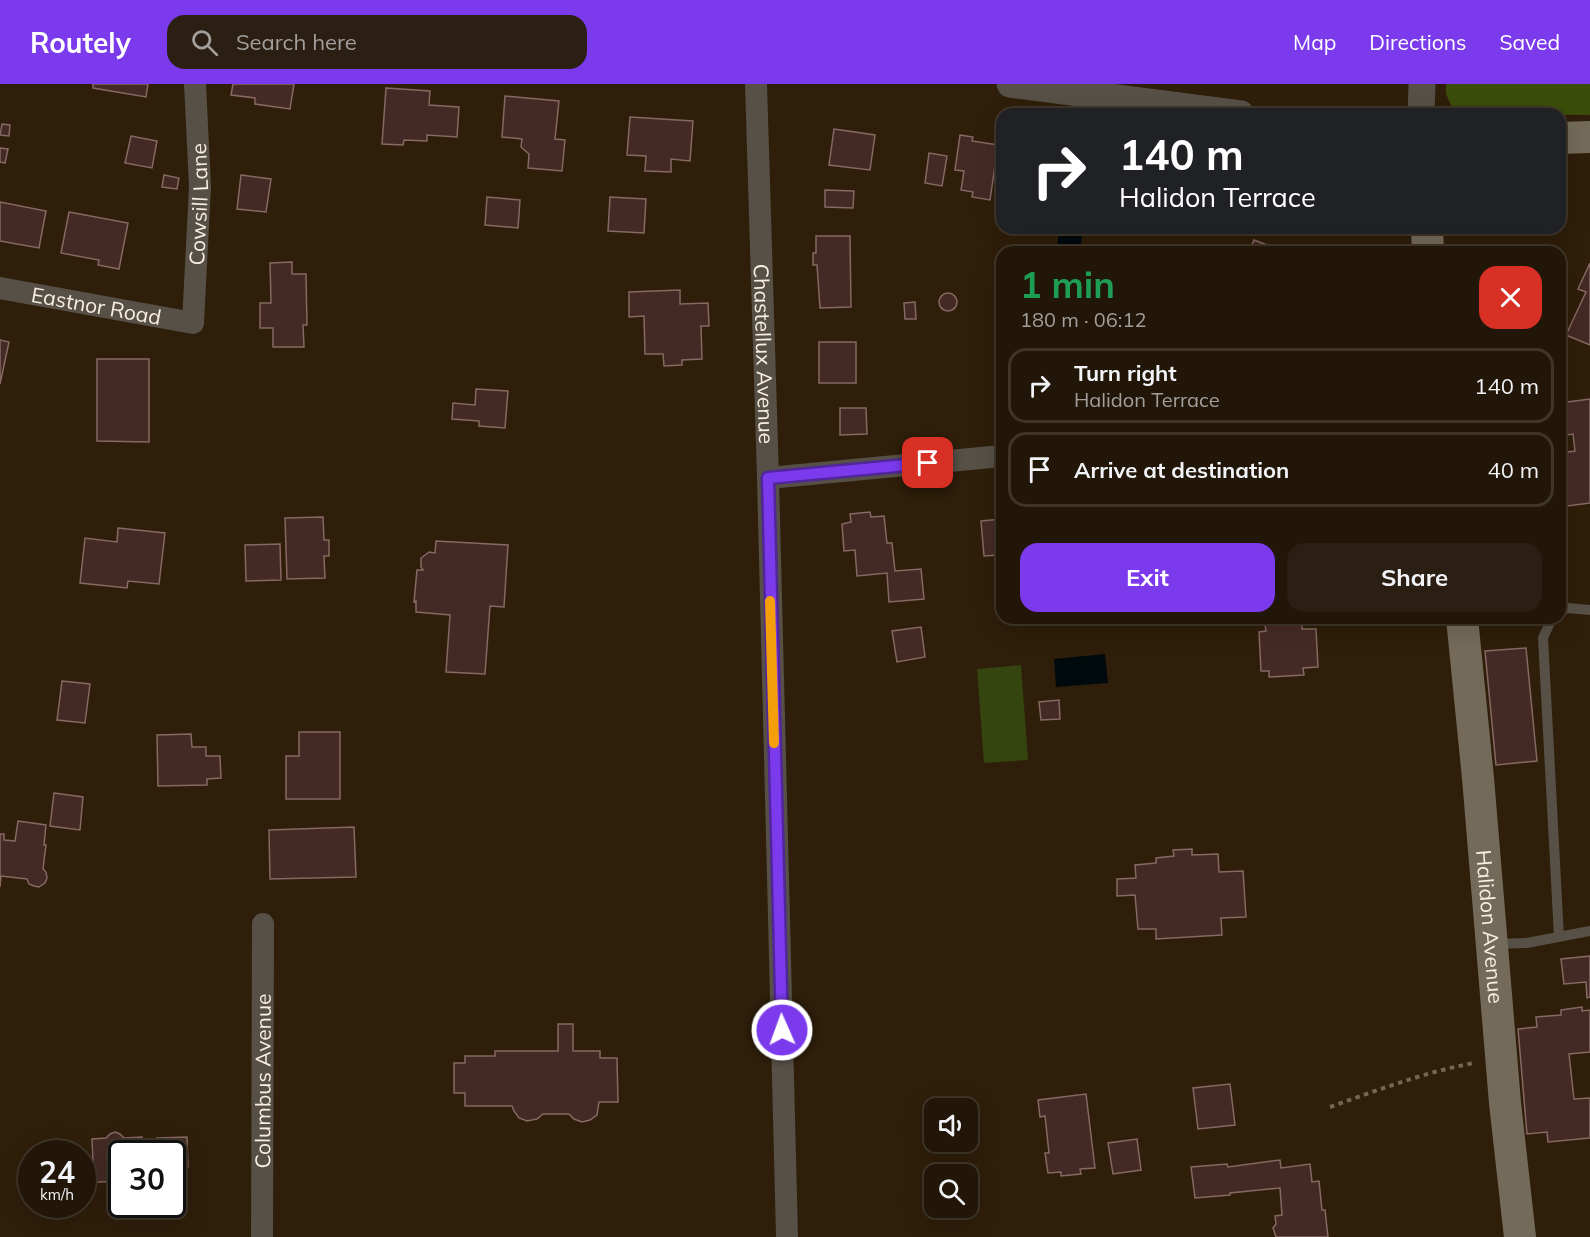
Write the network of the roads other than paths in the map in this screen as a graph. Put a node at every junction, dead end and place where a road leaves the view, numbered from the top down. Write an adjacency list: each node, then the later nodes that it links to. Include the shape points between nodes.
1 (195, 84): 10 (street, Cowsill Lane, via 200,187)
2 (756, 84): 12 (street, Chastellux Avenue)
3 (1010, 84): 5 (street)
4 (1422, 84): 6 (street)
5 (1195, 108)
6 (1421, 108)
7 (1590, 137): 8 (main road)
8 (1566, 138)
9 (0, 288): 10 (street, Eastnor Road)
10 (193, 323)
11 (996, 456): 12 (street)
12 (768, 478): 22 (street, Chastellux Avenue)
13 (1566, 609): 14 (lane)
14 (1590, 610)
15 (1463, 624): 20 (main road, Halidon Avenue)
16 (1550, 624): 19 (lane, via 1544,638)
17 (263, 924): 21 (street, Columbus Avenue)
18 (1590, 931): 19 (lane)
19 (1559, 937): 20 (lane)
20 (1491, 945): 23 (main road, Halidon Avenue)
21 (262, 1237)
22 (787, 1237)
23 (1520, 1237)

